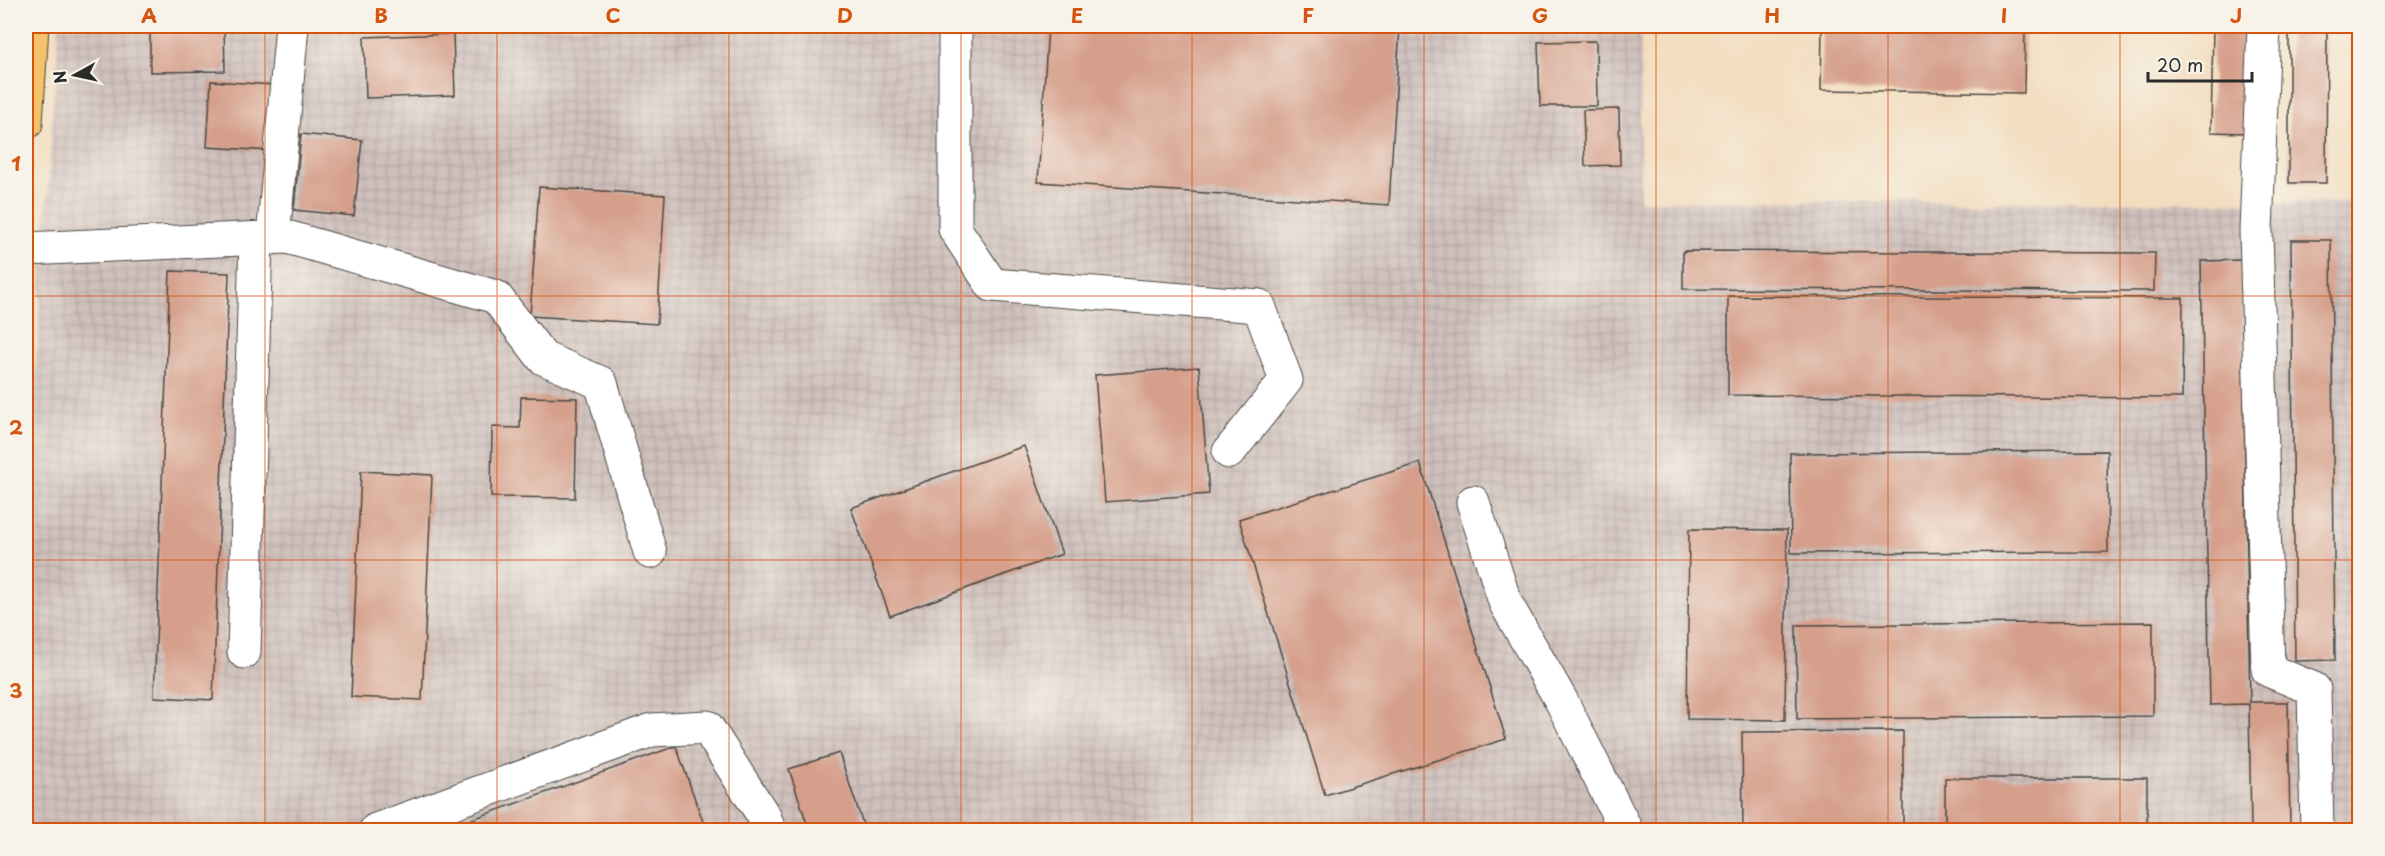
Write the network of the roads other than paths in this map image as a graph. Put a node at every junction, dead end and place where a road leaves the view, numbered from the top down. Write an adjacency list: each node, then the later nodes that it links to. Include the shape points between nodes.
1 (32, 26): 5 (main road)
2 (291, 26): 6 (lane)
3 (955, 26): 8 (lane, via 955,229 992,285 1259,306 1286,380)
4 (2264, 26): 15 (lane, via 2256,231 2268,670 2314,689)
5 (26, 123)
6 (265, 238): 7 (lane); 10 (lane, via 286,237 496,297 543,358 601,383); 11 (lane)
7 (26, 249)
8 (1229, 452)
9 (1473, 502): 14 (lane, via 1505,602 1562,702)
10 (650, 552)
11 (244, 652)
12 (376, 831): 13 (lane, via 652,730 707,727 765,818)
13 (769, 831)
14 (1626, 831)
15 (2316, 831)

